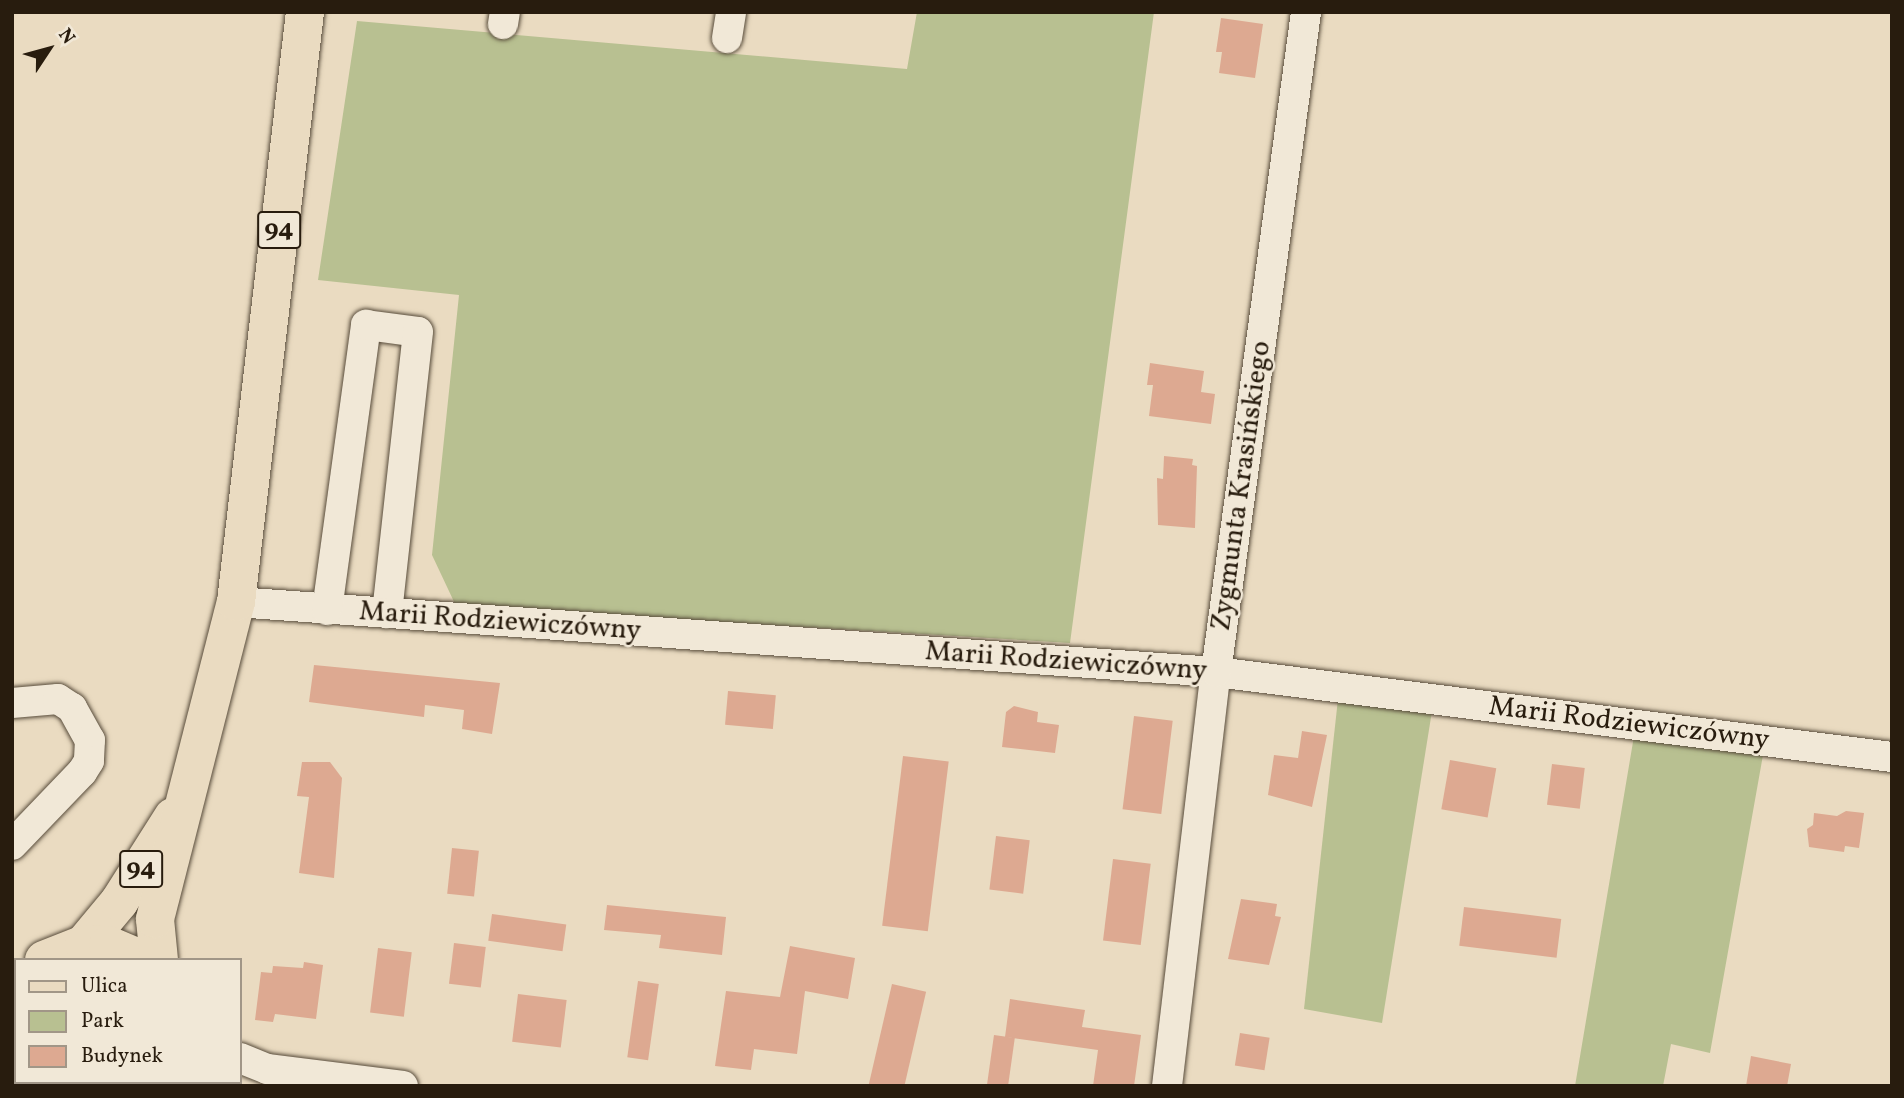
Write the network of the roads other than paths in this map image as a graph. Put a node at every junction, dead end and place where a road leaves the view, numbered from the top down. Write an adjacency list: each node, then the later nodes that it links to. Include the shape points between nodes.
1 (305, 12): 3 (main road, 94)
2 (1306, 12): 6 (street, Zygmunta Krasińskiego)
3 (236, 602): 4 (street, Marii Rodziewiczówny); 9 (main road, 94)
4 (327, 610): 5 (street, Marii Rodziewiczówny); 5 (street, via 366,325 418,332)
5 (387, 613): 6 (street, Marii Rodziewiczówny)
6 (1216, 672): 8 (street, Marii Rodziewiczówny); 20 (street, Zygmunta Krasińskiego)
7 (12, 703): 10 (street, via 58,699 72,708 90,740 89,761)
8 (1892, 757)
9 (191, 789): 13 (main road, 94, via 126,892); 16 (main road, 94, via 155,919)
10 (52, 806): 11 (street); 12 (street)
11 (12, 824)
12 (12, 845)
13 (84, 944): 14 (main road, 94); 15 (main road, via 108,945)
14 (49, 958)
15 (139, 958)
16 (159, 958)
17 (249, 1068): 18 (street)
18 (341, 1081): 19 (street)
19 (403, 1086)
20 (1167, 1086)

